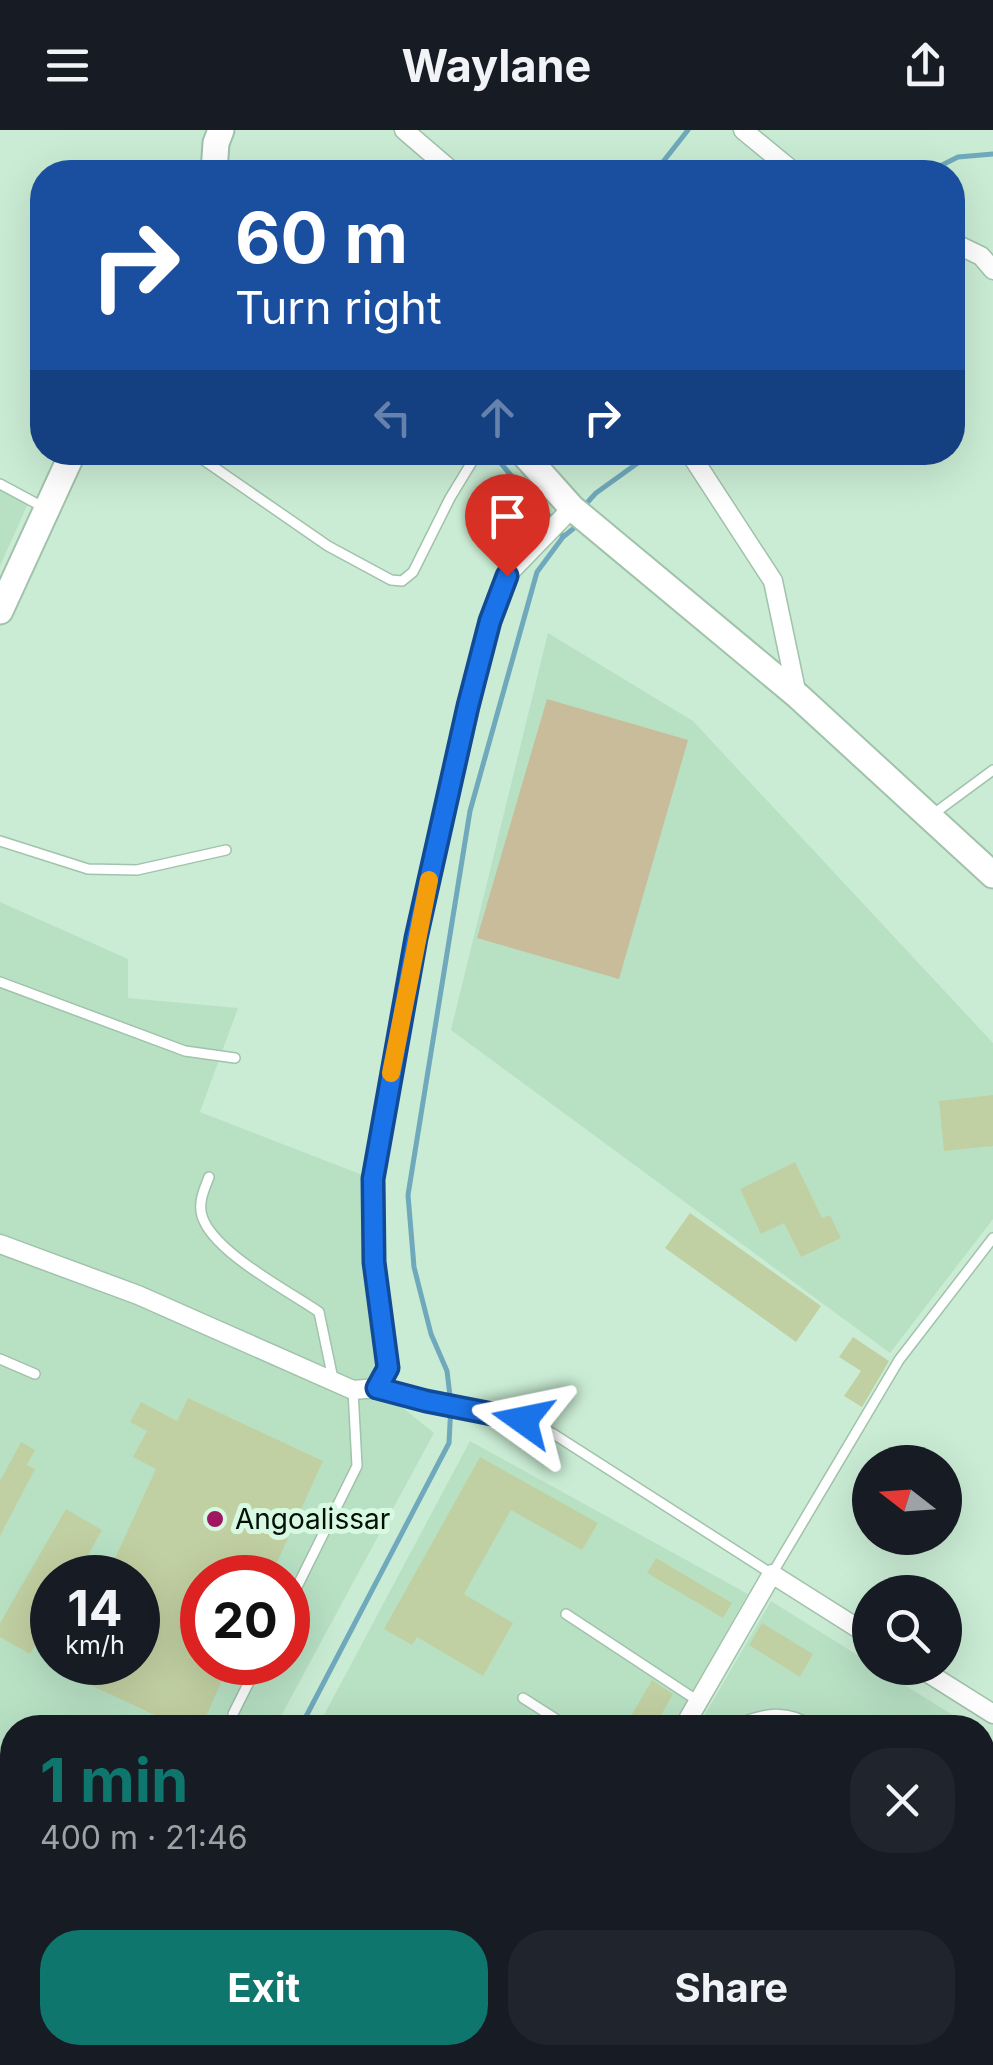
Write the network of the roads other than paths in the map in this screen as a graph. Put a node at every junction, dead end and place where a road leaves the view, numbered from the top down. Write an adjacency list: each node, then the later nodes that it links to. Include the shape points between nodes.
1 (404, 130): 5 (street)
2 (743, 130): 6 (street)
3 (213, 134): 4 (street)
4 (214, 160)
5 (440, 160)
6 (779, 160)
7 (965, 248): 8 (street)
8 (993, 270)
9 (66, 465): 15 (street)
10 (211, 465): 11 (lane, via 328,546 402,581)
11 (470, 465)
12 (534, 465): 16 (street)
13 (698, 465): 18 (street, via 773,580)
14 (0, 484): 15 (lane)
15 (45, 508): 17 (street)
16 (572, 508): 18 (street); 32 (street, via 507,576 490,621 416,938 373,1179 374,1262 388,1368)
17 (0, 612)
18 (798, 696): 20 (street)
19 (993, 770): 20 (lane)
20 (930, 817): 23 (street)
21 (0, 841): 22 (lane, via 88,869 137,870)
22 (226, 850)
23 (987, 863)
24 (0, 982): 25 (lane, via 185,1050)
25 (235, 1058)
26 (209, 1177): 31 (lane, via 202,1219 221,1245 318,1312)
27 (993, 1238): 35 (lane, via 899,1360)
28 (0, 1244): 31 (street)
29 (0, 1360): 30 (lane)
30 (36, 1374)
31 (333, 1380): 33 (street)
32 (377, 1388): 33 (street); 35 (lane, via 523,1420 552,1433)
33 (353, 1390): 34 (lane, via 357,1466)
34 (310, 1561)
35 (772, 1574): 37 (street); 41 (street)
36 (566, 1614): 41 (lane)
37 (852, 1625)
38 (248, 1685): 42 (lane)
39 (947, 1685): 43 (street)
40 (523, 1698): 44 (lane)
41 (698, 1701): 45 (street)
42 (233, 1714)
43 (993, 1714)
44 (550, 1715)
45 (690, 1715)

